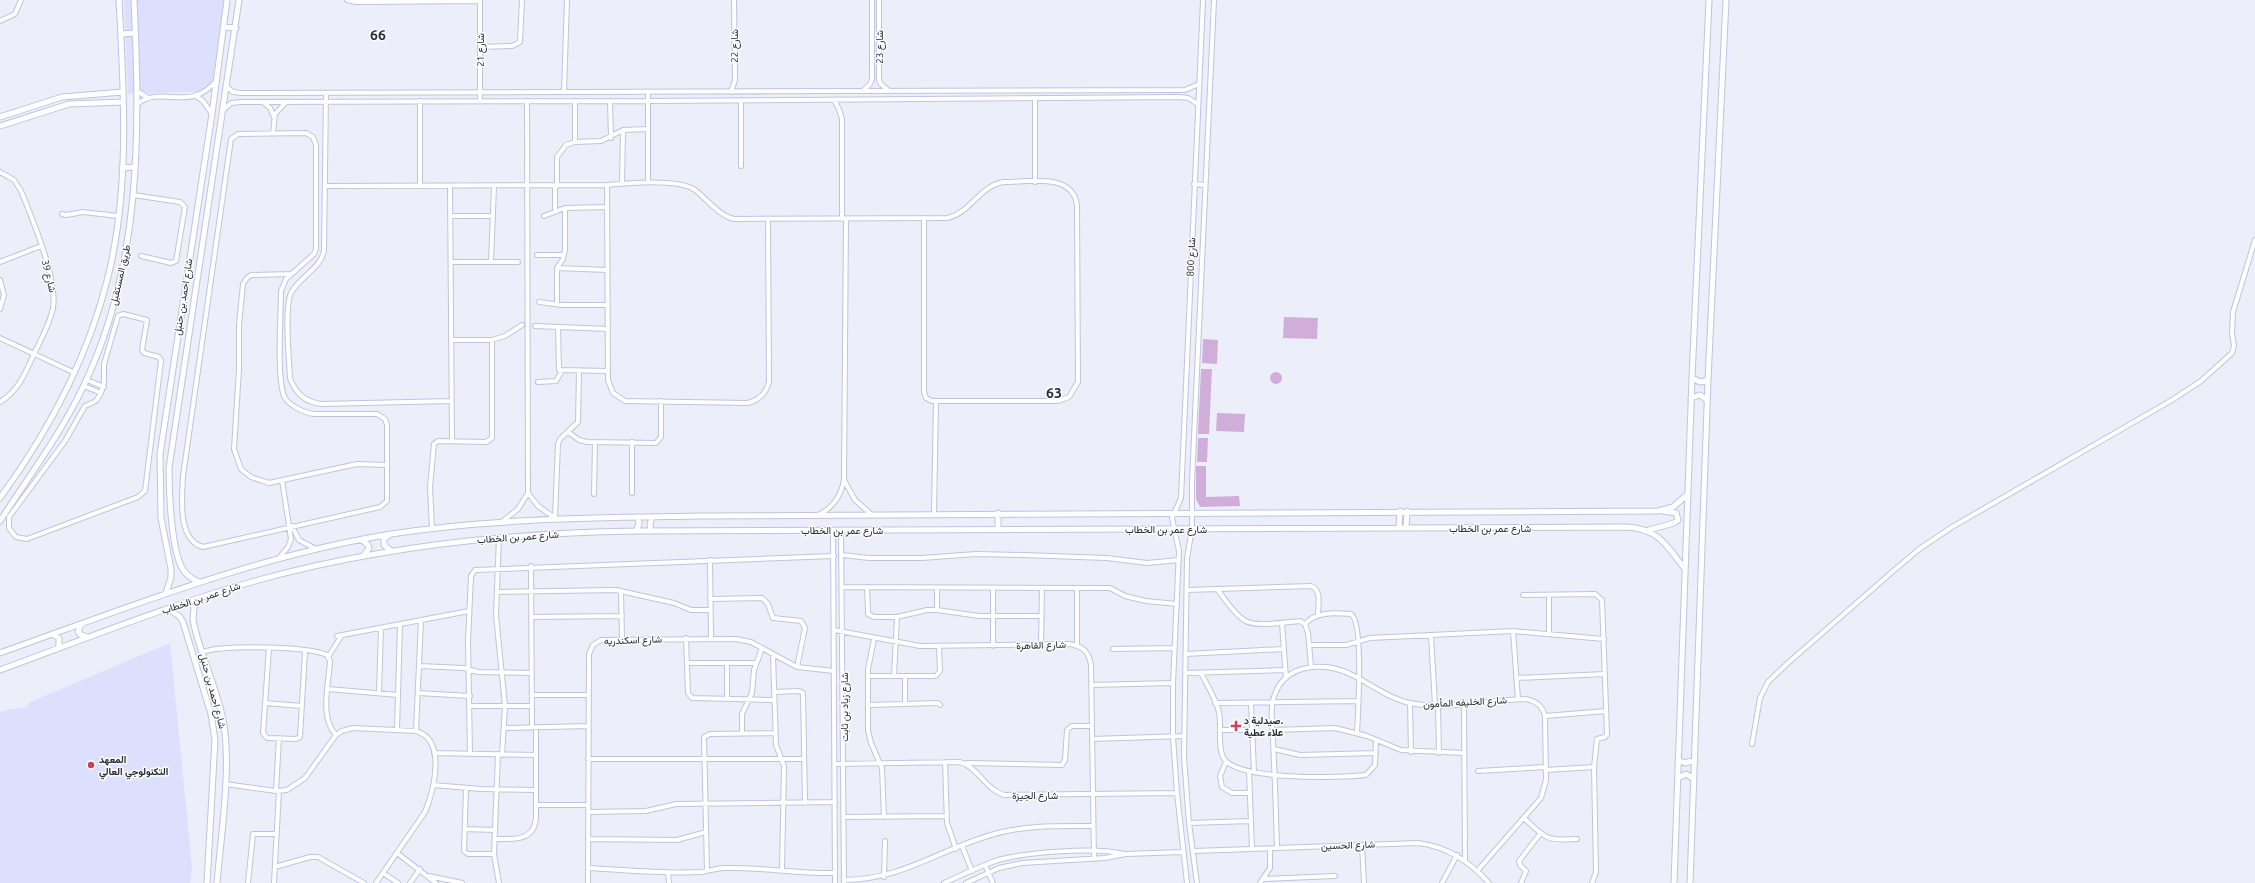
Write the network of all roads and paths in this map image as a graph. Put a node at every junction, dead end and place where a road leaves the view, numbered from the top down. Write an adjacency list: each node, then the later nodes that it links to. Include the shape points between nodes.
1 (21, 0): 19 (street, via 15,14)
2 (119, 0): 23 (street, طريق المستقبل)
3 (134, 0): 22 (street, طريق المستقبل)
4 (227, 0): 20 (street, شارع احمد بن حنبل)
5 (239, 0): 21 (street, شارع احمد بن حنبل)
6 (346, 0): 16 (street)
7 (522, 0): 24 (street, via 520,42 512,46)
8 (567, 0): 35 (street)
9 (734, 0): 37 (street, شارع 22, via 735,80)
10 (872, 0): 30 (street, شارع 23, via 872,79)
11 (879, 0): 31 (street, شارع 23, via 880,80)
12 (1203, 0): 17 (street, شارع 800)
13 (1214, 0): 18 (street, شارع 800)
14 (1709, 0): 129 (street)
15 (1726, 0): 131 (street)
16 (480, 1): 24 (street, شارع 21)
17 (1202, 19): 18 (street); 26 (street, شارع 800)
18 (1213, 19): 78 (street, شارع 800)
19 (0, 21)
20 (224, 27): 21 (street); 25 (street, شارع احمد بن حنبل)
21 (236, 28): 27 (street, شارع احمد بن حنبل)
22 (135, 33): 23 (street); 33 (street, طريق المستقبل)
23 (121, 34): 32 (street, طريق المستقبل)
24 (480, 47): 34 (street, شارع 21)
25 (217, 80): 40 (street, via 206,92); 61 (street, شارع احمد بن حنبل)
26 (1199, 84): 28 (street, via 1185,90); 59 (street, شارع 800)
27 (226, 86): 38 (street, via 233,92); 60 (street, شارع احمد بن حنبل)
28 (1086, 90): 31 (street); 42 (street)
29 (770, 91): 30 (street); 37 (street); 45 (street)
30 (863, 91): 31 (street)
31 (888, 91)
32 (123, 92): 53 (street, طريق المستقبل); 62 (street, via 62,97)
33 (137, 92): 41 (street); 58 (street, طريق المستقبل)
34 (480, 92): 35 (street); 39 (street); 48 (street, شارع 21)
35 (564, 92): 36 (street)
36 (648, 92): 37 (street); 52 (street)
37 (731, 92)
38 (241, 93): 39 (street); 54 (street)
39 (326, 93): 57 (street)
40 (196, 96): 41 (street); 61 (street)
41 (148, 98): 58 (street)
42 (1086, 98): 43 (street); 59 (street, via 1185,97)
43 (1035, 99): 46 (street); 75 (street)
44 (741, 100): 45 (street); 52 (street); 70 (street)
45 (770, 100): 46 (street)
46 (834, 100): 99 (street, via 842,119)
47 (420, 101): 48 (street); 57 (street); 80 (street)
48 (480, 101): 49 (street)
49 (527, 101): 50 (street); 83 (street)
50 (575, 101): 51 (street); 69 (street)
51 (610, 101): 52 (street); 68 (street)
52 (648, 101): 65 (street)
53 (123, 102): 64 (street, via 69,104); 72 (street, طريق المستقبل)
54 (241, 102): 55 (street); 60 (street, via 228,105)
55 (262, 102): 56 (street); 63 (street, via 270,108)
56 (286, 102): 57 (street); 63 (street)
57 (326, 102): 79 (street)
58 (137, 104): 71 (street, طريق المستقبل)
59 (1198, 104): 77 (street, شارع 800)
60 (222, 111): 88 (street, شارع احمد بن حنبل)
61 (212, 114): 87 (street, شارع احمد بن حنبل)
62 (0, 118): 64 (street)
63 (274, 118): 67 (street)
64 (1, 126)
65 (648, 129): 66 (street); 74 (street)
66 (623, 130): 68 (street); 76 (street)
67 (273, 134): 111 (street, via 306,133 313,137 316,145 316,249 314,254); 168 (street, via 238,134 231,139 183,476 183,504 187,535 194,543 203,547)
68 (611, 138): 69 (street)
69 (575, 142): 84 (street, via 566,145 559,153)
70 (741, 166)
71 (135, 167): 72 (street); 86 (street, طريق المستقبل)
72 (122, 168): 93 (street, طريق المستقبل)
73 (0, 172): 101 (street, شارع 39, via 11,177 19,187)
74 (648, 182): 76 (street); 98 (street, via 688,186 729,218)
75 (1036, 182): 97 (street, via 996,184 957,215 947,218); 140 (street, via 1061,183 1071,190 1076,200 1076,387 1069,396 1058,401)
76 (622, 184): 85 (street)
77 (1194, 184): 78 (street); 157 (street, شارع 800, via 1182,482 1180,502)
78 (1205, 185): 158 (street, شارع 800)
79 (326, 186): 80 (street); 138 (street, via 324,254 294,288 288,300 292,384 304,398 321,404)
80 (420, 186): 81 (street)
81 (450, 186): 82 (street); 94 (street)
82 (494, 186): 83 (street); 95 (street)
83 (527, 186): 84 (street); 149 (street)
84 (556, 186): 85 (street); 91 (street)
85 (607, 186): 89 (street)
86 (133, 195): 104 (street, via 180,202 184,207 176,261 171,263); 130 (street, طريق المستقبل, via 130,234 120,284)
87 (199, 198): 88 (street); 208 (street, شارع احمد بن حنبل, via 160,454 160,518 171,569)
88 (208, 199): 196 (street, شارع احمد بن حنبل, via 169,468 170,504 180,565 187,576)
89 (607, 207): 90 (street); 110 (street)
90 (565, 208): 91 (street); 103 (street)
91 (555, 212): 96 (street)
92 (62, 214): 93 (street, via 87,212)
93 (118, 216): 128 (street, طريق المستقبل, via 106,283)
94 (450, 216): 95 (street); 106 (street)
95 (493, 216): 107 (street)
96 (544, 216)
97 (924, 218): 99 (street); 140 (street, via 924,392 929,400)
98 (768, 219): 99 (street); 139 (street, via 769,382 764,393 754,401 748,402)
99 (844, 219): 148 (street)
100 (2255, 240): 332 (street, via 2233,312 2232,354 2201,381 2172,400 1952,527 1918,550 1768,682 1760,698)
101 (41, 246): 105 (street); 124 (street, شارع 39, via 54,299 52,312)
102 (537, 255): 103 (street)
103 (564, 255): 109 (street)
104 (141, 256)
105 (0, 262)
106 (451, 262): 107 (street); 122 (street)
107 (492, 262): 108 (street)
108 (518, 262)
109 (557, 268): 110 (street); 114 (street)
110 (607, 270): 115 (street)
111 (291, 274): 146 (street, via 281,291 281,381 284,396 290,403 310,414 380,415 387,425); 147 (street, via 251,275 244,280 239,325 234,449 238,464 251,477 269,482)
112 (0, 280): 116 (street, via 4,295)
113 (539, 302): 114 (street)
114 (557, 303): 115 (street)
115 (608, 305): 120 (street)
116 (0, 309)
117 (522, 325): 123 (street, via 505,336)
118 (535, 326): 119 (street)
119 (558, 327): 120 (street); 125 (street, via 558,368)
120 (608, 329): 127 (street)
121 (0, 338): 124 (street)
122 (451, 340): 123 (street); 138 (street)
123 (492, 340): 143 (street, via 492,438 486,442)
124 (34, 353): 128 (street, via 74,371); 141 (street, شارع 39, via 18,385)
125 (562, 371): 126 (street); 132 (street, via 556,381)
126 (579, 371): 127 (street); 142 (street, via 579,420)
127 (608, 371): 139 (street, via 610,389 620,399)
128 (75, 374): 153 (street, طريق المستقبل, via 54,416)
129 (1692, 378): 131 (street, via 1700,382); 136 (street)
130 (87, 380): 133 (street, طريق المستقبل); 134 (street)
131 (1708, 380): 137 (street)
132 (538, 382)
133 (84, 386): 135 (street); 165 (street, طريق المستقبل, via 55,439)
134 (104, 387): 135 (street); 135 (street, via 104,364 118,316 123,314 146,319 148,322 142,350 144,353 159,357 162,361 145,491 138,497 27,539 16,537 9,528 9,517 65,441 85,406 96,401)
135 (101, 393)
136 (1691, 398): 137 (street, via 1700,395); 152 (street)
137 (1707, 400): 347 (street)
138 (452, 401): 143 (street)
139 (661, 401): 145 (street, via 660,440 656,443)
140 (936, 401): 160 (street)
141 (0, 402)
142 (568, 432): 144 (street, via 581,441); 166 (street, via 558,444)
143 (452, 441): 169 (street, via 438,441 434,446 430,487)
144 (595, 442): 145 (street); 150 (street)
145 (632, 442): 151 (street)
146 (387, 465): 147 (street, via 361,464); 168 (street, via 387,501 383,506)
147 (282, 480): 168 (street)
148 (844, 480): 161 (street, via 834,503); 162 (street, via 855,500)
149 (528, 493): 166 (street, via 538,506); 167 (street, via 518,509)
150 (594, 494)
151 (632, 494)
152 (1688, 494): 156 (street, شارع عمر بن الخطاب, via 1673,507); 195 (street)
153 (0, 498)
154 (1400, 511): 155 (street, شارع عمر بن الخطاب); 158 (street, شارع عمر بن الخطاب); 170 (street)
155 (1407, 511): 156 (street, شارع عمر بن الخطاب); 171 (street)
156 (1658, 511): 177 (street, via 1676,513 1678,520)
157 (1174, 512): 158 (street, شارع عمر بن الخطاب); 159 (street, شارع عمر بن الخطاب); 172 (street)
158 (1192, 512): 173 (street, شارع 800)
159 (998, 513): 160 (street, شارع عمر بن الخطاب); 176 (street)
160 (934, 514): 162 (street, شارع عمر بن الخطاب)
161 (818, 515): 162 (street, شارع عمر بن الخطاب); 164 (street, شارع عمر بن الخطاب)
162 (872, 515)
163 (638, 517): 164 (street, شارع عمر بن الخطاب); 166 (street, شارع عمر بن الخطاب); 178 (street)
164 (652, 517): 179 (street)
165 (1, 518)
166 (555, 518): 167 (street, شارع عمر بن الخطاب)
167 (503, 521): 169 (street, شارع عمر بن الخطاب)
168 (291, 527): 183 (street, via 299,540); 190 (street, via 290,543)
169 (432, 528): 180 (street, شارع عمر بن الخطاب)
170 (1399, 528): 171 (street, شارع عمر بن الخطاب); 173 (street, شارع عمر بن الخطاب)
171 (1406, 528): 177 (street, شارع عمر بن الخطاب, via 1627,527)
172 (1174, 529): 173 (street, شارع عمر بن الخطاب); 176 (street, شارع عمر بن الخطاب); 185 (street)
173 (1192, 529): 186 (street, شارع 800)
174 (833, 530): 175 (street, شارع عمر بن الخطاب); 179 (street, شارع عمر بن الخطاب); 189 (street, شارع زياد بن ثابت)
175 (841, 530): 176 (street, شارع عمر بن الخطاب); 187 (street, شارع زياد بن ثابت)
176 (998, 530)
177 (1649, 530): 195 (street, via 1660,537)
178 (636, 531): 179 (street, شارع عمر بن الخطاب); 181 (street, شارع عمر بن الخطاب)
179 (651, 531)
180 (390, 534): 182 (street, شارع عمر بن الخطاب); 184 (street, via 383,542)
181 (499, 537): 184 (street, شارع عمر بن الخطاب); 194 (street)
182 (358, 541): 183 (street, شارع عمر بن الخطاب); 188 (street, via 368,544 368,552)
183 (316, 549): 190 (street, شارع عمر بن الخطاب)
184 (391, 551): 188 (street, شارع عمر بن الخطاب)
185 (1179, 554): 186 (street); 192 (street)
186 (1188, 554): 204 (street, شارع 800)
187 (842, 555): 192 (street, via 868,558 1023,555 1107,558 1147,563); 197 (street, شارع زياد بن ثابت)
188 (361, 556): 211 (street, شارع عمر بن الخطاب, via 263,579)
189 (834, 556): 191 (street); 230 (street, شارع زياد بن ثابت)
190 (279, 558): 196 (street, شارع عمر بن الخطاب)
191 (710, 560): 193 (street); 212 (street)
192 (1179, 560): 213 (street)
193 (531, 566): 194 (street); 205 (street)
194 (499, 568): 207 (street); 217 (street, via 478,569 472,572)
195 (1685, 569): 346 (street)
196 (199, 582): 208 (street, شارع عمر بن الخطاب)
197 (843, 587): 198 (street); 232 (street, شارع زياد بن ثابت)
198 (868, 587): 199 (street); 222 (street, via 868,614 874,617)
199 (937, 588): 200 (street); 216 (street)
200 (993, 588): 201 (street); 223 (street)
201 (1042, 588): 202 (street); 220 (street)
202 (1077, 589): 213 (street, via 1113,589 1136,599); 245 (street)
203 (1217, 589): 204 (street); 218 (street, via 1311,586 1318,594); 225 (street, via 1247,622)
204 (1187, 590): 258 (street, شارع 800)
205 (531, 591): 206 (street); 207 (street); 221 (street)
206 (621, 591): 215 (street, via 674,603 691,610); 219 (street)
207 (498, 592): 272 (street, via 497,627)
208 (166, 594): 226 (street, شارع عمر بن الخطاب)
209 (1523, 595): 210 (street)
210 (1549, 595): 234 (street); 240 (street, via 1599,596 1603,604)
211 (200, 598): 214 (street, شارع عمر بن الخطاب); 255 (street, شارع احمد بن حنبل, via 194,607 193,620)
212 (710, 599): 215 (street); 267 (street, via 762,598 768,604 772,618 801,621 805,628)
213 (1177, 604): 251 (street)
214 (169, 609): 236 (street, شارع عمر بن الخطاب); 259 (street, شارع احمد بن حنبل, via 184,622)
215 (711, 610): 238 (street)
216 (937, 610): 222 (street); 223 (street)
217 (469, 611): 224 (street); 268 (street)
218 (1318, 615): 228 (street); 243 (street, via 1354,616)
219 (622, 616): 221 (street); 241 (street)
220 (1042, 616): 223 (street); 244 (street)
221 (531, 617): 273 (street)
222 (897, 617): 242 (street)
223 (993, 617): 248 (street)
224 (421, 620): 227 (street); 265 (street)
225 (1282, 623): 228 (street); 254 (street)
226 (81, 624): 233 (street, شارع عمر بن الخطاب); 236 (street, via 78,632)
227 (400, 624): 229 (street); 289 (street)
228 (1305, 624): 246 (street, via 1308,628)
229 (381, 628): 261 (street, via 340,636); 287 (street)
230 (834, 630): 232 (street, شارع القاهرة); 271 (street, شارع زياد بن ثابت)
231 (1513, 631): 234 (street); 235 (street); 281 (street)
232 (843, 632): 239 (street, شارع القاهرة); 353 (street, شارع زياد بن ثابت)
233 (52, 634): 252 (street, via 56,635 60,642); 257 (street, شارع عمر بن الخطاب)
234 (1548, 634): 240 (street)
235 (1431, 636): 243 (street, via 1370,638); 307 (street)
236 (88, 637): 252 (street, شارع عمر بن الخطاب)
237 (686, 638): 238 (street, شارع اسكندريه); 241 (street, شارع اسكندريه); 262 (street)
238 (711, 638): 250 (street, شارع اسكندريه, via 744,640)
239 (874, 638): 242 (street, شارع القاهرة); 277 (street)
240 (1604, 639): 276 (street)
241 (622, 640): 291 (street, شارع اسكندريه, via 601,640 590,649)
242 (896, 642): 247 (street, شارع القاهرة); 278 (street)
243 (1359, 642): 246 (street); 282 (street)
244 (1041, 645): 245 (street, شارع القاهرة); 248 (street, شارع القاهرة)
245 (1077, 645): 284 (street, شارع القاهرة, via 1090,658)
246 (1309, 645): 266 (street)
247 (939, 646): 248 (street, شارع القاهرة); 279 (street, via 939,674)
248 (994, 646)
249 (269, 648): 255 (street, via 225,648); 256 (street); 299 (street)
250 (762, 648): 260 (street, شارع اسكندريه); 264 (street)
251 (1175, 648): 253 (street); 283 (street)
252 (57, 649): 269 (street, شارع عمر بن الخطاب)
253 (1113, 649)
254 (1284, 649): 258 (street); 270 (street)
255 (203, 652): 259 (street); 361 (street, شارع احمد بن حنبل, via 224,725)
256 (305, 652): 261 (street, via 325,654); 308 (street)
257 (0, 653)
258 (1186, 654): 275 (street, شارع 800)
259 (194, 655): 426 (street, شارع احمد بن حنبل, via 211,714 215,740)
260 (773, 656): 267 (street, شارع اسكندريه); 286 (street)
261 (328, 657): 285 (street)
262 (687, 663): 263 (street); 293 (street, via 690,696 695,699)
263 (726, 663): 264 (street); 293 (street)
264 (756, 663): 294 (street)
265 (420, 666): 268 (street); 288 (street)
266 (1311, 666): 280 (street, شارع الخليفه المأمون, via 1300,669); 282 (street, شارع الخليفه المأمون, via 1335,669)
267 (797, 667): 271 (street, شارع اسكندريه)
268 (470, 668): 272 (street, via 478,672); 292 (street)
269 (0, 670)
270 (1285, 670): 274 (street); 280 (street)
271 (834, 671): 352 (street, شارع زياد بن ثابت)
272 (502, 672): 273 (street); 310 (street)
273 (532, 673): 290 (street)
274 (1201, 673): 275 (street); 300 (street)
275 (1186, 674): 328 (street, شارع 800)
276 (1605, 674): 281 (street); 312 (street)
277 (868, 676): 278 (street); 305 (street)
278 (894, 676): 279 (street)
279 (905, 676): 304 (street)
280 (1286, 678): 298 (street, شارع الخليفه المأمون, via 1275,694)
281 (1516, 678): 295 (street)
282 (1358, 680): 297 (street); 302 (street, شارع الخليفه المأمون)
283 (1174, 683): 284 (street); 327 (street)
284 (1092, 685): 315 (street, شارع القاهرة)
285 (328, 689): 287 (street); 326 (street, via 327,720)
286 (774, 692): 296 (street); 345 (street, via 803,693)
287 (379, 694): 289 (street)
288 (418, 694): 292 (street); 322 (street)
289 (398, 695): 318 (street)
290 (532, 695): 291 (street); 311 (street)
291 (589, 695): 314 (street, شارع اسكندريه)
292 (470, 696): 309 (street)
293 (727, 699): 294 (street)
294 (750, 699): 296 (street); 323 (street, via 742,714)
295 (1518, 699): 303 (street, شارع الخليفه المأمون); 313 (street, شارع الخليفه المأمون, via 1532,700 1538,704)
296 (774, 700): 324 (street)
297 (1358, 701): 298 (street); 325 (street)
298 (1273, 702): 301 (street); 321 (street, شارع الخليفه المأمون)
299 (265, 703): 308 (street); 329 (street, via 263,735)
300 (1215, 703): 301 (street); 319 (street, via 1219,713)
301 (1251, 703): 320 (street)
302 (1410, 703): 307 (street, شارع الخليفه المأمون); 334 (street)
303 (1464, 703): 307 (street, شارع الخليفه المأمون); 338 (street)
304 (906, 704): 305 (street); 306 (street)
305 (868, 705): 350 (street, via 868,735)
306 (940, 705)
307 (1436, 705): 337 (street)
308 (302, 706): 329 (street, via 300,737)
309 (470, 706): 310 (street); 339 (street)
310 (505, 706): 311 (street); 317 (street)
311 (532, 706): 316 (street)
312 (1606, 711): 313 (street); 354 (street, via 1607,734 1597,739)
313 (1545, 716): 355 (street)
314 (588, 726): 316 (street); 342 (street, شارع اسكندريه)
315 (1092, 726): 330 (street, شارع القاهرة); 351 (street, via 1072,726 1067,730 1065,760 1062,765)
316 (534, 727): 317 (street); 341 (street)
317 (504, 728): 340 (street)
318 (397, 730): 322 (street); 326 (street, via 353,728)
319 (1220, 730): 320 (street); 349 (street, via 1222,756)
320 (1252, 730): 357 (street)
321 (1273, 730): 325 (street, via 1324,727); 333 (street, شارع الخليفه المأمون)
322 (416, 731): 335 (street, via 429,738)
323 (742, 733): 324 (street); 343 (street, via 706,735 702,740)
324 (775, 733): 344 (street, via 776,750)
325 (1357, 733): 331 (street)
326 (336, 735): 366 (street, via 305,778 294,787)
327 (1173, 736): 328 (street); 330 (street); 367 (street)
328 (1184, 736): 382 (street, شارع 800)
329 (279, 738): 366 (street)
330 (1092, 739): 369 (street, شارع القاهرة)
331 (1376, 740): 334 (street); 336 (street)
332 (1752, 744)
333 (1274, 749): 336 (street, via 1300,755); 358 (street, شارع الخليفه المأمون)
334 (1411, 752): 337 (street)
335 (434, 753): 339 (street); 362 (street)
336 (1376, 753): 358 (street, via 1375,765 1366,775)
337 (1439, 753): 338 (street)
338 (1464, 753): 407 (street)
339 (470, 754): 340 (street)
340 (500, 754): 341 (street); 364 (street)
341 (536, 755): 365 (street)
342 (588, 759): 343 (street); 375 (street, شارع اسكندريه)
343 (703, 759): 344 (street); 373 (street)
344 (782, 759): 345 (street); 371 (street)
345 (804, 759): 372 (street)
346 (1678, 760): 347 (street, via 1685,763); 359 (street)
347 (1695, 760): 360 (street)
348 (945, 762): 350 (street); 351 (street); 377 (street)
349 (1226, 762): 357 (street); 368 (street, via 1220,776 1222,787 1232,793)
350 (881, 763): 353 (street); 379 (street)
351 (965, 763): 369 (street, شارع الجيزة, via 973,768 991,790 1004,795)
352 (834, 764): 353 (street); 370 (street, شارع زياد بن ثابت)
353 (844, 764): 378 (street, شارع زياد بن ثابت)
354 (1594, 767): 355 (street); 450 (street, via 1596,872)
355 (1546, 769): 356 (street); 380 (street, via 1546,784 1541,798)
356 (1478, 771)
357 (1252, 772): 358 (street); 368 (street)
358 (1274, 776): 396 (street, شارع الخليفه المأمون)
359 (1678, 778): 360 (street, via 1686,774); 451 (street)
360 (1694, 779): 452 (street)
361 (225, 784): 366 (street); 427 (street, شارع احمد بن حنبل)
362 (433, 785): 363 (street); 402 (street, via 425,812)
363 (466, 788): 364 (street); 384 (street)
364 (497, 790): 365 (street); 385 (street)
365 (536, 790): 374 (street)
366 (278, 791): 387 (street)
367 (1177, 793): 369 (street, شارع الجيزة); 401 (street)
368 (1250, 793): 381 (street)
369 (1093, 795): 383 (street, شارع القاهرة)
370 (835, 802): 372 (street); 417 (street, شارع زياد بن ثابت)
371 (784, 803): 372 (street); 373 (street); 412 (street)
372 (805, 803)
373 (705, 804): 376 (street, via 676,804 646,811); 386 (street)
374 (536, 805): 375 (street); 389 (street, via 536,824 531,833 522,838)
375 (588, 805): 376 (street, شارع اسكندريه)
376 (588, 812): 390 (street, شارع اسكندريه)
377 (946, 816): 379 (street); 397 (street, via 948,831)
378 (844, 817): 379 (street); 425 (street, شارع زياد بن ثابت)
379 (884, 817)
380 (1524, 819): 388 (street); 413 (street)
381 (1251, 821): 382 (street); 398 (street)
382 (1189, 823): 400 (street, شارع 800)
383 (1093, 826): 394 (street, via 1020,828); 399 (street, شارع القاهرة)
384 (465, 829): 385 (street); 403 (street, via 466,853)
385 (495, 830): 389 (street)
386 (706, 832): 390 (street, via 677,840); 414 (street)
387 (277, 834): 409 (street); 428 (street, via 253,834)
388 (1540, 834): 391 (street, via 1553,840); 449 (street, via 1520,861 1520,865 1526,871)
389 (495, 839): 403 (street)
390 (588, 839): 410 (street, شارع اسكندريه)
391 (1577, 839)
392 (884, 841): 421 (street)
393 (1362, 845): 396 (street, شارع الحسين); 405 (street, شارع الحسين, via 1418,843 1439,847); 446 (street)
394 (962, 846): 397 (street); 415 (street)
395 (1270, 848): 396 (street, شارع الحسين); 398 (street, شارع الحسين); 424 (street, via 1270,868)
396 (1277, 848)
397 (956, 849): 421 (street, via 907,870)
398 (1252, 849): 400 (street, شارع الحسين)
399 (1094, 850): 404 (street); 406 (street, شارع القاهرة); 408 (street, via 1024,855)
400 (1194, 851): 444 (street, شارع 800)
401 (1183, 852): 404 (street); 443 (street)
402 (397, 853): 411 (street); 419 (street)
403 (494, 854): 436 (street)
404 (1126, 854): 406 (street)
405 (1457, 855): 407 (street, شارع الحسين); 447 (street)
406 (1094, 859): 418 (street, via 1022,863)
407 (1465, 861): 413 (street, شارع الحسين)
408 (985, 865): 415 (street); 418 (street)
409 (275, 867): 429 (street); 430 (street, via 310,857 318,858)
410 (588, 868): 416 (street); 437 (street, شارع اسكندريه)
411 (420, 869): 420 (street); 433 (street)
412 (782, 870): 414 (street, via 724,868); 417 (street, via 803,874)
413 (1478, 870): 448 (street, شارع الحسين)
414 (707, 871): 416 (street)
415 (972, 871): 440 (street)
416 (668, 872): 438 (street)
417 (835, 873): 439 (street, شارع زياد بن ثابت)
418 (989, 873): 441 (street); 442 (street)
419 (383, 874): 431 (street); 432 (street)
420 (428, 876): 434 (street); 435 (street)
421 (884, 876): 425 (street)
422 (1322, 876): 423 (street); 424 (street); 445 (street)
423 (1335, 876)
424 (1262, 881)
425 (844, 882)
426 (207, 883)
427 (217, 883)
428 (248, 883)
429 (274, 883)
430 (364, 883)
431 (376, 883)
432 (398, 883)
433 (410, 883)
434 (436, 883)
435 (462, 883)
436 (499, 883)
437 (588, 883)
438 (668, 883)
439 (835, 883)
440 (944, 883)
441 (966, 883)
442 (993, 883)
443 (1187, 883)
444 (1197, 883)
445 (1322, 883)
446 (1364, 883)
447 (1442, 883)
448 (1490, 883)
449 (1521, 883)
450 (1592, 883)
451 (1674, 883)
452 (1690, 883)

